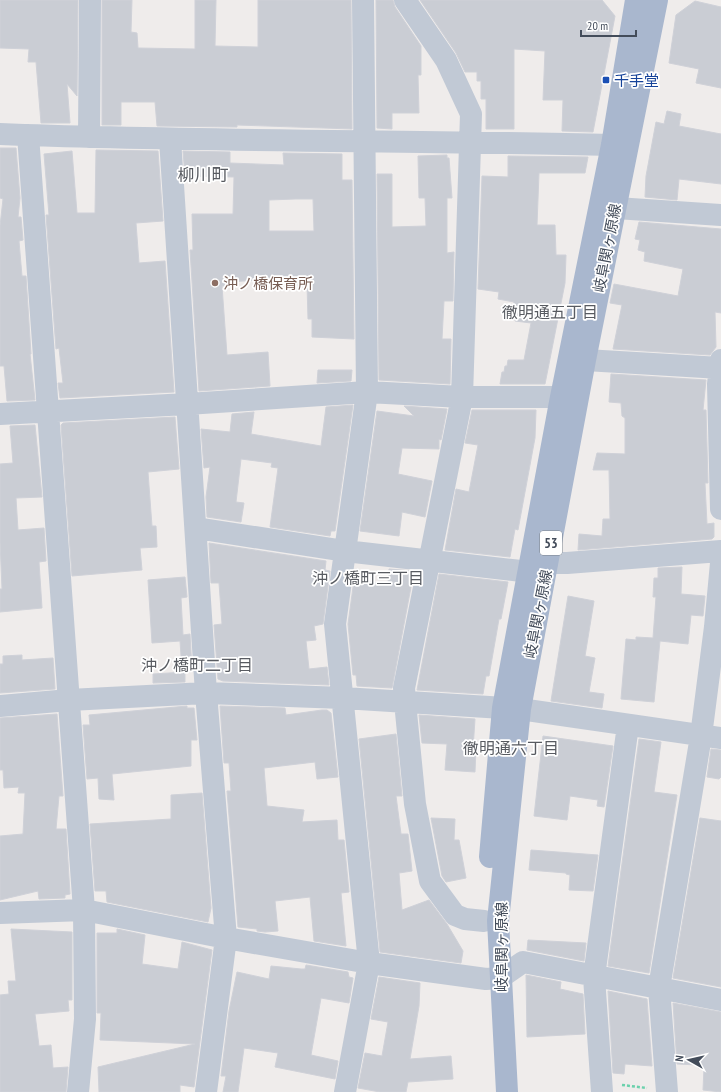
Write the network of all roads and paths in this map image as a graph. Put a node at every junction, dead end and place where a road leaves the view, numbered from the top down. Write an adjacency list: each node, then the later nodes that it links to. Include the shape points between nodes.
1 (90, 0): 8 (street)
2 (363, 0): 10 (street)
3 (405, 0): 11 (street, via 446,60 471,114)
4 (636, 0): 12 (main road, 岐阜関ヶ原線 / 53)
5 (657, 0): 13 (main road, 岐阜関ヶ原線 / 53)
6 (0, 134): 7 (street)
7 (28, 135): 8 (street); 21 (street)
8 (89, 137): 9 (street)
9 (170, 139): 10 (street); 20 (street)
10 (364, 140): 11 (street); 17 (street)
11 (470, 141): 12 (street); 18 (street)
12 (612, 145): 19 (main road, 岐阜関ヶ原線 / 53)
13 (616, 208): 14 (street); 15 (main road, 岐阜関ヶ原線 / 53)
14 (721, 215)
15 (585, 360): 16 (street); 29 (main road, 岐阜関ヶ原線 / 53)
16 (720, 365): 23 (street)
17 (367, 392): 18 (street); 20 (street); 25 (street)
18 (462, 397): 19 (street); 27 (street)
19 (561, 397): 29 (main road, 岐阜関ヶ原線 / 53)
20 (187, 404): 21 (street); 24 (street)
21 (48, 411): 22 (street); 32 (street)
22 (0, 414)
23 (721, 509)
24 (196, 528): 25 (street); 30 (street)
25 (345, 551): 27 (street); 31 (street, via 335,624)
26 (721, 551): 29 (street)
27 (430, 559): 29 (street); 33 (street, via 404,688)
28 (721, 563): 37 (street, via 715,627)
29 (538, 567): 35 (main road, 岐阜関ヶ原線 / 53)
30 (206, 693): 31 (street); 32 (street); 41 (street)
31 (342, 698): 33 (street); 42 (street)
32 (69, 700): 34 (street); 38 (street)
33 (405, 702): 35 (street); 40 (street, via 415,804 430,881 455,915)
34 (0, 706)
35 (512, 709): 36 (street); 40 (main road, 岐阜関ヶ原線 / 53); 44 (main road, 岐阜関ヶ原線 / 53)
36 (628, 725): 37 (street); 43 (street)
37 (711, 737): 45 (street)
38 (84, 910): 39 (street); 41 (street); 49 (street, via 85,1019)
39 (0, 914)
40 (484, 921): 44 (main road, 岐阜関ヶ原線 / 53)
41 (226, 938): 42 (street); 50 (street)
42 (369, 963): 44 (street); 51 (street)
43 (594, 977): 44 (street, via 523,962); 45 (street); 47 (street)
44 (493, 978): 52 (main road, 岐阜関ヶ原線 / 53); 53 (main road, 岐阜関ヶ原線 / 53)
45 (658, 988): 46 (street); 48 (street)
46 (721, 1000)
47 (601, 1088): 48 (path)
48 (667, 1091)
49 (78, 1092)
50 (206, 1092)
51 (345, 1092)
52 (493, 1092)
53 (507, 1092)

